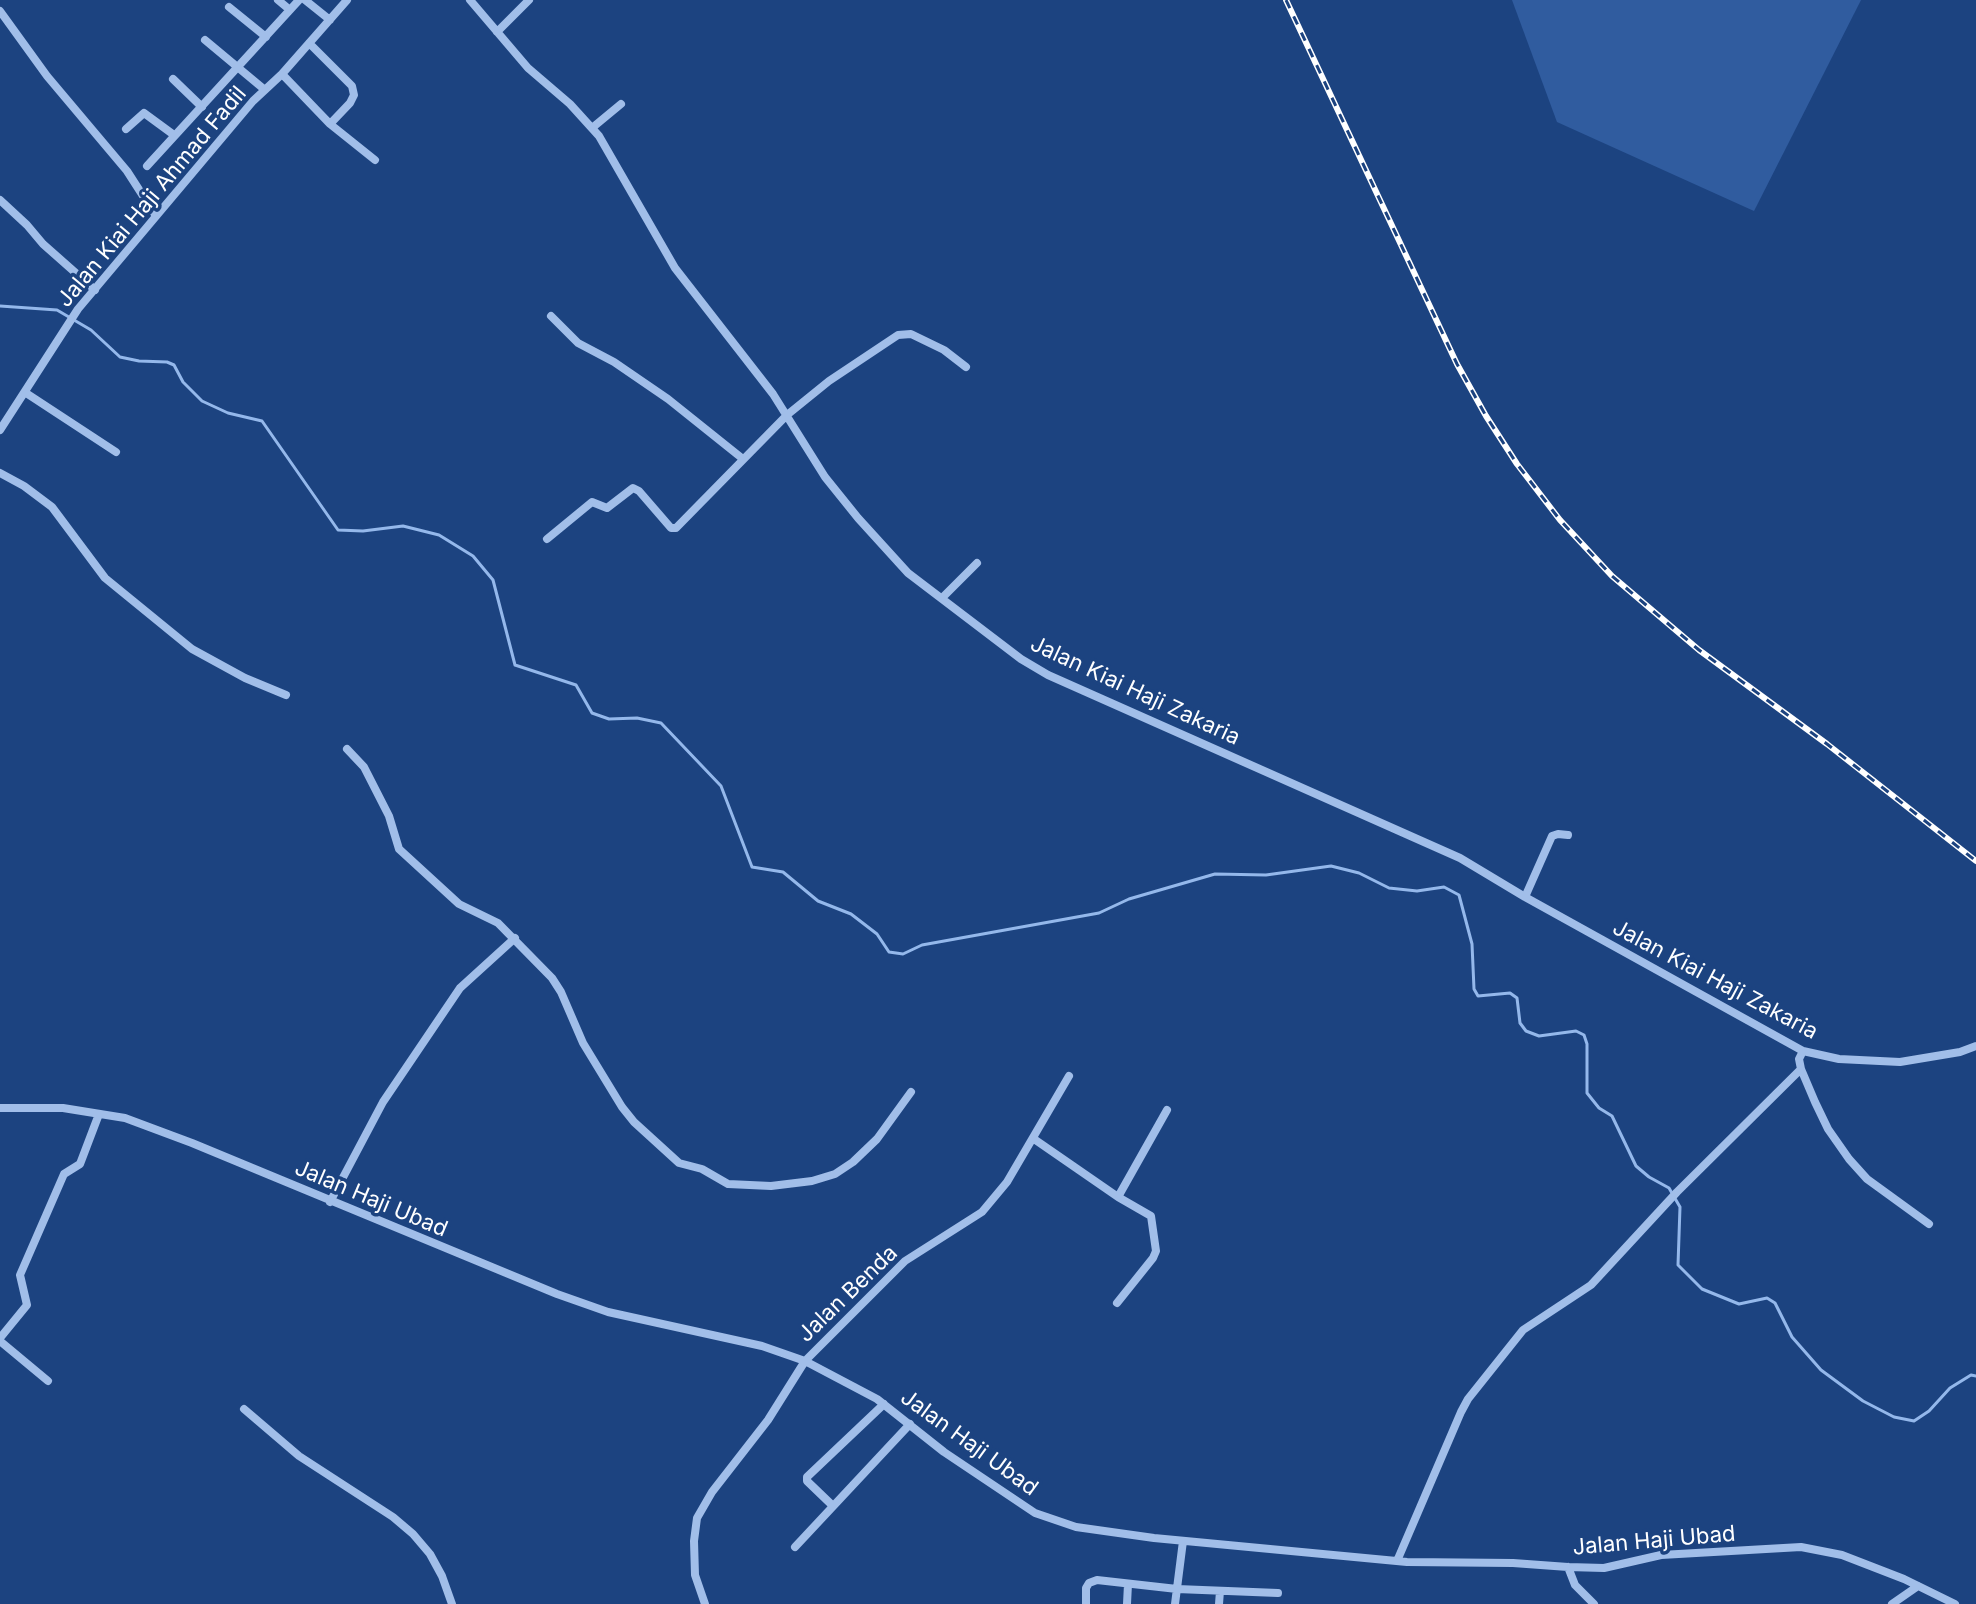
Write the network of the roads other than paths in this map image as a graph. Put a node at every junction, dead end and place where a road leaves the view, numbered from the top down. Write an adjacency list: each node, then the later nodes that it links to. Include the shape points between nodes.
1 (278, 0): 7 (street)
2 (302, 0): 7 (street); 9 (street)
3 (347, 0): 9 (street, Jalan Kiai Haji Ahmad Fadil)
4 (470, 0): 10 (street, Jalan Kiai Haji Zakaria)
5 (529, 0): 10 (street)
6 (229, 7): 11 (street)
7 (290, 10): 11 (street)
8 (0, 11): 27 (street, via 127,171)
9 (330, 20): 13 (street, Jalan Kiai Haji Ahmad Fadil)
10 (497, 32): 21 (street, Jalan Kiai Haji Zakaria)
11 (266, 37): 14 (street)
12 (205, 40): 14 (street)
13 (309, 43): 15 (street, Jalan Kiai Haji Ahmad Fadil); 20 (street, via 354,90 350,103)
14 (239, 66): 17 (street); 19 (street)
15 (282, 74): 17 (street, Jalan Kiai Haji Ahmad Fadil); 20 (street)
16 (173, 79): 19 (street)
17 (265, 90): 27 (street, Jalan Kiai Haji Ahmad Fadil)
18 (621, 104): 21 (street)
19 (202, 107): 23 (street)
20 (330, 124): 24 (street)
21 (592, 128): 32 (street, Jalan Kiai Haji Zakaria, via 675,268)
22 (126, 129): 23 (street, via 144,113)
23 (174, 135): 25 (street)
24 (375, 160)
25 (147, 166)
26 (0, 200): 28 (street)
27 (156, 216): 28 (street, Jalan Kiai Haji Ahmad Fadil)
28 (95, 290): 31 (street, Jalan Kiai Haji Ahmad Fadil)
29 (551, 316): 35 (street, via 578,343 668,399)
30 (966, 367): 32 (street, via 911,334 898,335)
31 (26, 393): 33 (street, Jalan Kiai Haji Ahmad Fadil); 34 (street)
32 (787, 415): 35 (street); 39 (street, Jalan Kiai Haji Zakaria, via 825,477 879,543)
33 (0, 430)
34 (116, 452)
35 (743, 459): 37 (street, via 676,528 635,488 607,508 592,502)
36 (0, 473): 40 (street, via 52,507 105,578 192,649)
37 (547, 539)
38 (977, 563): 39 (street)
39 (942, 598): 43 (street, Jalan Kiai Haji Zakaria, via 1032,667 1432,844)
40 (286, 695)
41 (347, 749): 44 (street, via 364,767 399,849 459,904)
42 (1568, 835): 43 (street, via 1552,836)
43 (1525, 897): 46 (street, Jalan Kiai Haji Zakaria)
44 (515, 938): 49 (street, via 558,985 583,1043 634,1122 679,1163 728,1184 771,1186 835,1174 877,1139); 55 (street, via 460,988 383,1102)
45 (1976, 1046): 46 (street, Jalan Kiai Haji Zakaria, via 1900,1062)
46 (1803, 1051): 47 (street)
47 (1801, 1069): 56 (street, via 1828,1129 1857,1168); 67 (street, via 1591,1285 1523,1330 1468,1399)
48 (1069, 1076): 53 (street, Jalan Benda)
49 (911, 1092)
50 (0, 1108): 52 (street, Jalan Haji Ubad)
51 (1167, 1110): 54 (street)
52 (99, 1114): 55 (street, Jalan Haji Ubad, via 192,1143); 58 (street, via 80,1164 64,1174 20,1275 27,1305)
53 (1034, 1139): 54 (street); 59 (street, Jalan Benda, via 982,1212 905,1261)
54 (1118, 1197): 57 (street, via 1153,1219 1156,1251)
55 (330, 1202): 59 (street, Jalan Haji Ubad, via 608,1312 762,1346)
56 (1929, 1224)
57 (1117, 1303)
58 (1, 1342): 60 (street)
59 (805, 1361): 61 (street, Jalan Haji Ubad); 75 (street, Jalan Benda, via 701,1508 694,1541 695,1575)
60 (48, 1381)
61 (884, 1404): 63 (street, Jalan Haji Ubad); 64 (street, via 807,1477)
62 (244, 1409): 74 (street, via 299,1456 413,1534 430,1554)
63 (910, 1424): 64 (street); 65 (street, Jalan Haji Ubad, via 1035,1513 1076,1527)
64 (833, 1506): 66 (street)
65 (1183, 1541): 67 (street, Jalan Haji Ubad); 71 (street)
66 (795, 1547)
67 (1397, 1561): 68 (street, Jalan Haji Ubad)
68 (1568, 1567): 70 (street, Jalan Haji Ubad, via 1604,1568 1661,1555 1801,1547 1842,1555); 80 (street, via 1575,1585)
69 (1128, 1584): 71 (street); 76 (street, via 1089,1583); 77 (street)
70 (1918, 1586): 81 (street); 82 (street, Jalan Haji Ubad)
71 (1177, 1589): 72 (street); 78 (street)
72 (1220, 1591): 73 (street); 79 (street)
73 (1278, 1593)
74 (452, 1604)
75 (705, 1604)
76 (1086, 1604)
77 (1127, 1604)
78 (1175, 1604)
79 (1219, 1604)
80 (1594, 1604)
81 (1892, 1604)
82 (1955, 1604)

